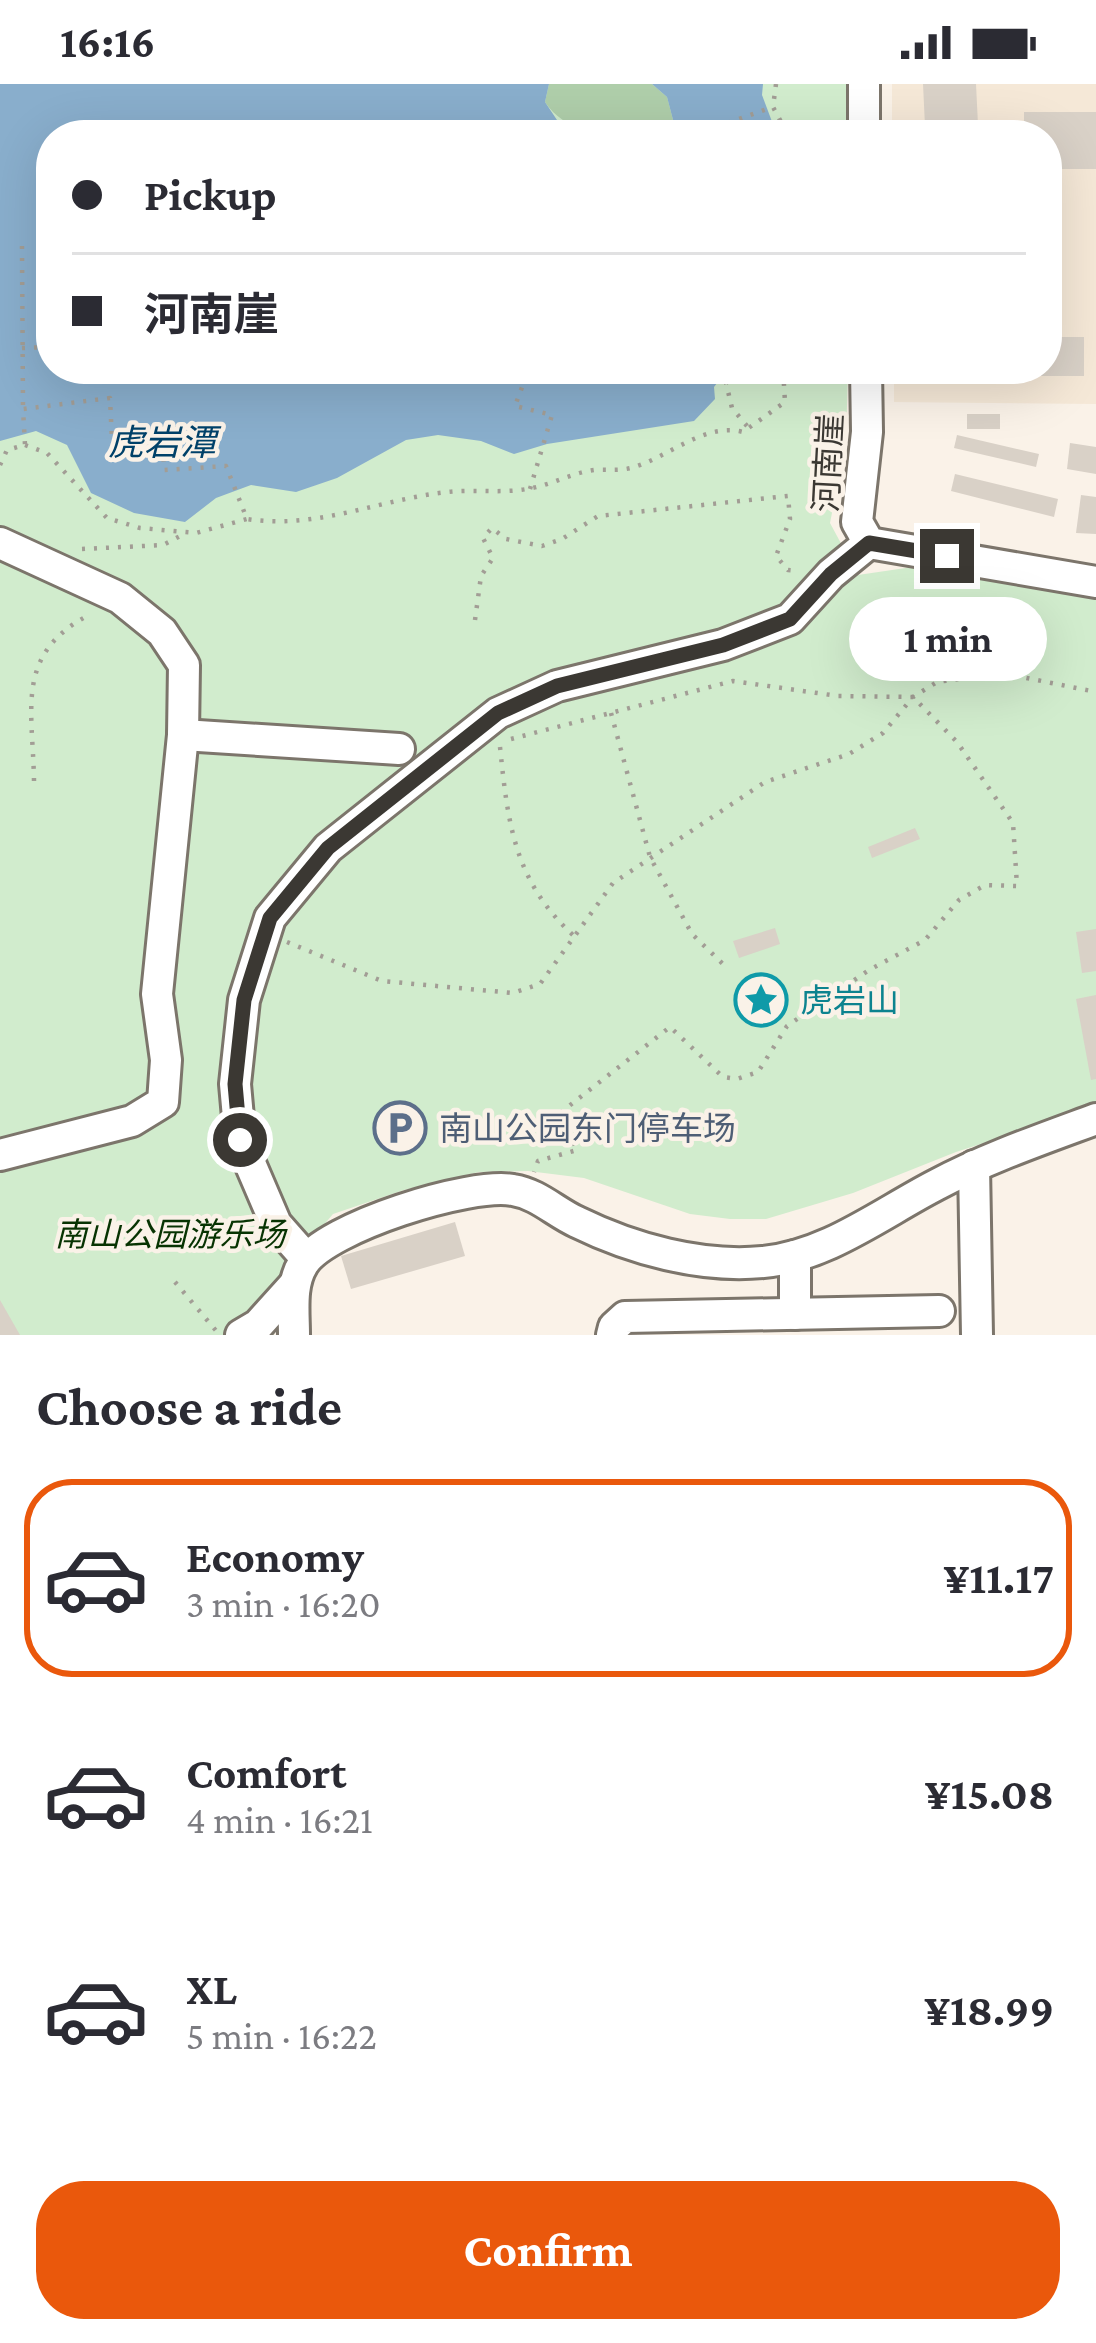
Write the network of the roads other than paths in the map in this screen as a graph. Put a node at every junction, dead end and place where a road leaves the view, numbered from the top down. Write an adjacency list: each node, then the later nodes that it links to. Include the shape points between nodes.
1 (864, 84): 2 (street)
2 (864, 120)
3 (866, 384): 5 (street, 河南崖, via 856,523)
4 (0, 543): 7 (street, via 120,598 162,632 184,665)
5 (869, 543): 6 (street, 河南崖); 14 (street, via 790,619 723,645 557,686 498,713 328,848 270,918 244,1000 235,1084 240,1140)
6 (1096, 582)
7 (183, 735): 8 (street); 10 (street, via 158,994 163,1102 132,1121)
8 (399, 749)
9 (1096, 1119): 11 (street)
10 (0, 1155)
11 (974, 1166): 12 (street); 21 (street)
12 (795, 1256): 13 (street); 16 (street)
13 (748, 1262): 14 (street, via 696,1260 610,1238 505,1188 365,1222 330,1239); 17 (street)
14 (300, 1271): 18 (street); 19 (street)
15 (939, 1311): 16 (street)
16 (795, 1314): 17 (street)
17 (748, 1315): 20 (street, via 625,1317)
18 (241, 1335)
19 (294, 1335)
20 (612, 1335)
21 (977, 1335)

